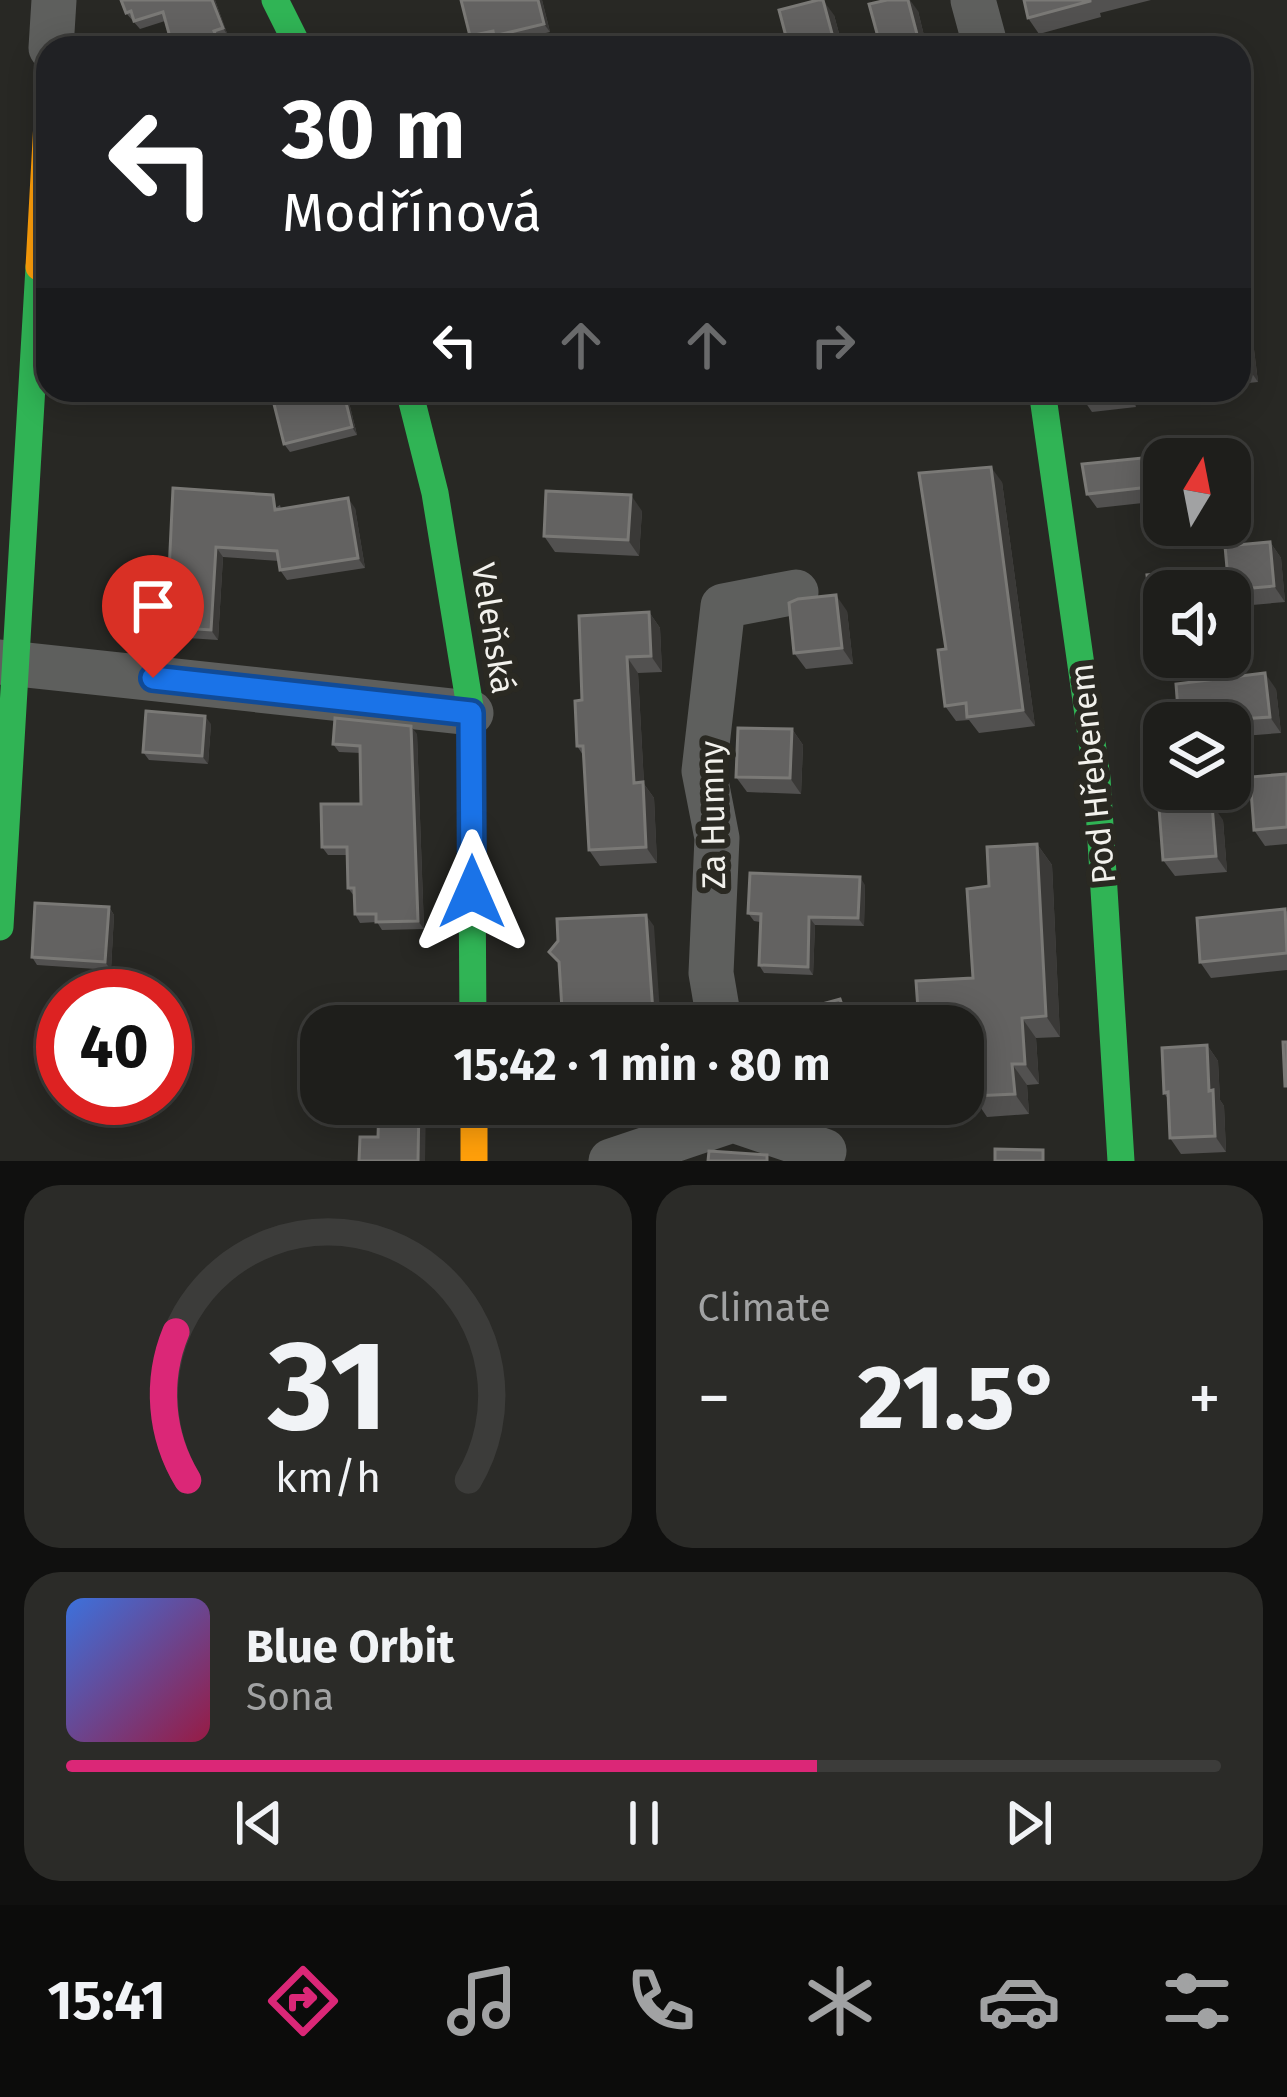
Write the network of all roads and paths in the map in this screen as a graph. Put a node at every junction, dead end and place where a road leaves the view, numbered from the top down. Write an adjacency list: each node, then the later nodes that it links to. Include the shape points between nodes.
1 (54, 0): 4 (street)
2 (275, 0): 5 (street)
3 (974, 0): 6 (street)
4 (52, 36)
5 (293, 36)
6 (983, 36)
7 (36, 272): 11 (street)
8 (412, 402): 12 (street, Veleňská)
9 (1044, 402): 22 (street, Pod Hřebenem, via 1097,778)
10 (796, 592): 15 (street, Za Humny, via 723,606 704,771 717,838)
11 (8, 663): 12 (street); 13 (street)
12 (471, 713): 14 (street, Veleňská)
13 (0, 927)
14 (473, 1005)
15 (716, 1005)
16 (474, 1125): 20 (street)
17 (700, 1125): 21 (street)
18 (763, 1125): 19 (street)
19 (824, 1151)
20 (474, 1161)
21 (610, 1161)
22 (1121, 1161)

